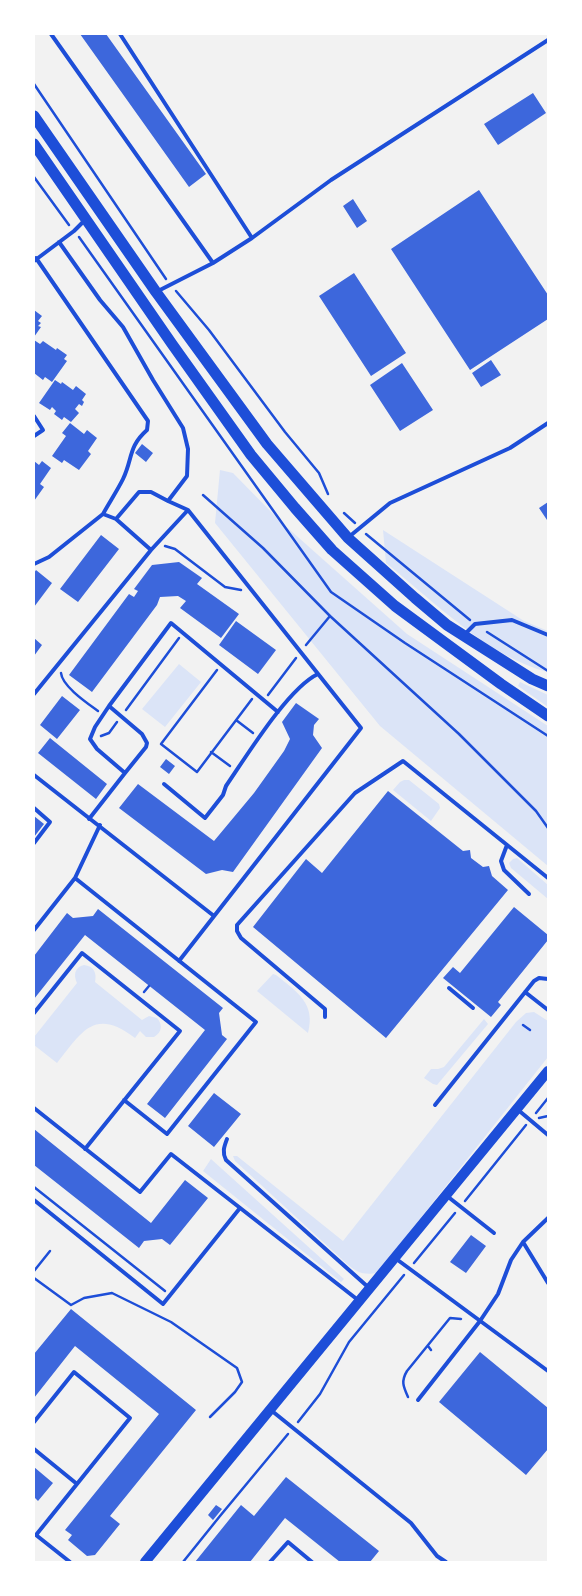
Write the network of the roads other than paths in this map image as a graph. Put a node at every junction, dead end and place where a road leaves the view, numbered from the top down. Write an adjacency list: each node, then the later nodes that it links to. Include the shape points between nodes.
1 (51, 34): 10 (lane)
2 (120, 34): 7 (lane)
3 (548, 40): 7 (lane, via 331,180)
4 (34, 116): 11 (main road)
5 (34, 144): 6 (main road)
6 (86, 219): 8 (lane); 29 (main road, via 251,455 332,550 395,606)
7 (252, 238): 10 (lane)
8 (60, 242): 9 (lane); 15 (lane, via 123,327 183,428 188,449 187,476)
9 (35, 259): 17 (lane, via 148,421 147,430 136,439 122,481)
10 (213, 263): 11 (lane)
11 (156, 292): 19 (main road, via 267,444)
12 (34, 416): 14 (lane, via 43,430)
13 (548, 423): 19 (lane, via 510,448 390,502)
14 (34, 436)
15 (168, 502): 16 (lane); 18 (lane, via 152,492 139,492)
16 (188, 510): 20 (lane); 24 (lane)
17 (102, 514): 18 (lane); 21 (lane, via 49,557)
18 (116, 519): 20 (lane)
19 (348, 538): 23 (main road)
20 (150, 550): 26 (lane)
21 (34, 564)
22 (548, 635): 23 (lane, via 512,620 475,624)
23 (462, 636): 25 (main road)
24 (318, 674): 28 (lane, via 309,678); 41 (lane, via 361,728)
25 (548, 686)
26 (34, 694)
27 (110, 706): 28 (lane, via 171,623); 30 (lane, via 90,739); 30 (lane, via 147,742)
28 (278, 712): 32 (lane, via 205,818)
29 (548, 716)
30 (125, 773): 34 (lane)
31 (34, 775): 34 (lane)
32 (164, 784)
33 (34, 808): 36 (lane, via 50,822)
34 (89, 819): 35 (lane)
35 (100, 825): 38 (lane); 41 (lane)
36 (34, 843)
37 (507, 845): 39 (lane); 40 (lane, via 501,860 504,870); 50 (lane, via 403,761 355,793 237,925 241,938 325,1009)
38 (75, 878): 42 (lane); 43 (lane)
39 (548, 878)
40 (529, 894)
41 (214, 916): 43 (lane)
42 (34, 930)
43 (179, 961): 52 (lane, via 256,1022 166,1134)
44 (548, 979): 46 (lane, via 539,978)
45 (450, 988): 47 (lane)
46 (525, 992): 48 (lane); 53 (lane)
47 (474, 1008)
48 (548, 1010)
49 (34, 1013): 52 (lane, via 82,953 180,1031)
50 (325, 1017)
51 (548, 1071): 55 (main road)
52 (124, 1100): 58 (lane)
53 (435, 1105)
54 (34, 1108): 58 (lane)
55 (517, 1109): 56 (lane); 59 (main road)
56 (548, 1135)
57 (227, 1139): 67 (lane, via 223,1150 226,1160)
58 (85, 1149): 61 (lane, via 140,1192 171,1154)
59 (446, 1195): 63 (lane); 65 (main road)
60 (34, 1200): 61 (lane, via 163,1304)
61 (240, 1208): 68 (lane)
62 (548, 1218): 64 (lane)
63 (494, 1233)
64 (523, 1242): 66 (lane); 69 (lane, via 511,1260 498,1294)
65 (395, 1258): 67 (main road); 69 (lane)
66 (548, 1283)
67 (370, 1289): 68 (main road)
68 (360, 1301): 72 (main road)
69 (480, 1321): 70 (lane); 71 (lane)
70 (548, 1371)
71 (418, 1400)
72 (270, 1410): 78 (main road); 81 (lane, via 411,1523)
73 (34, 1422): 75 (lane, via 74,1372 130,1418)
74 (34, 1449): 75 (lane)
75 (77, 1484): 76 (lane)
76 (35, 1536): 77 (lane)
77 (70, 1562)
78 (144, 1562)
79 (270, 1562): 80 (lane, via 288,1542)
80 (312, 1562)
81 (446, 1562)

